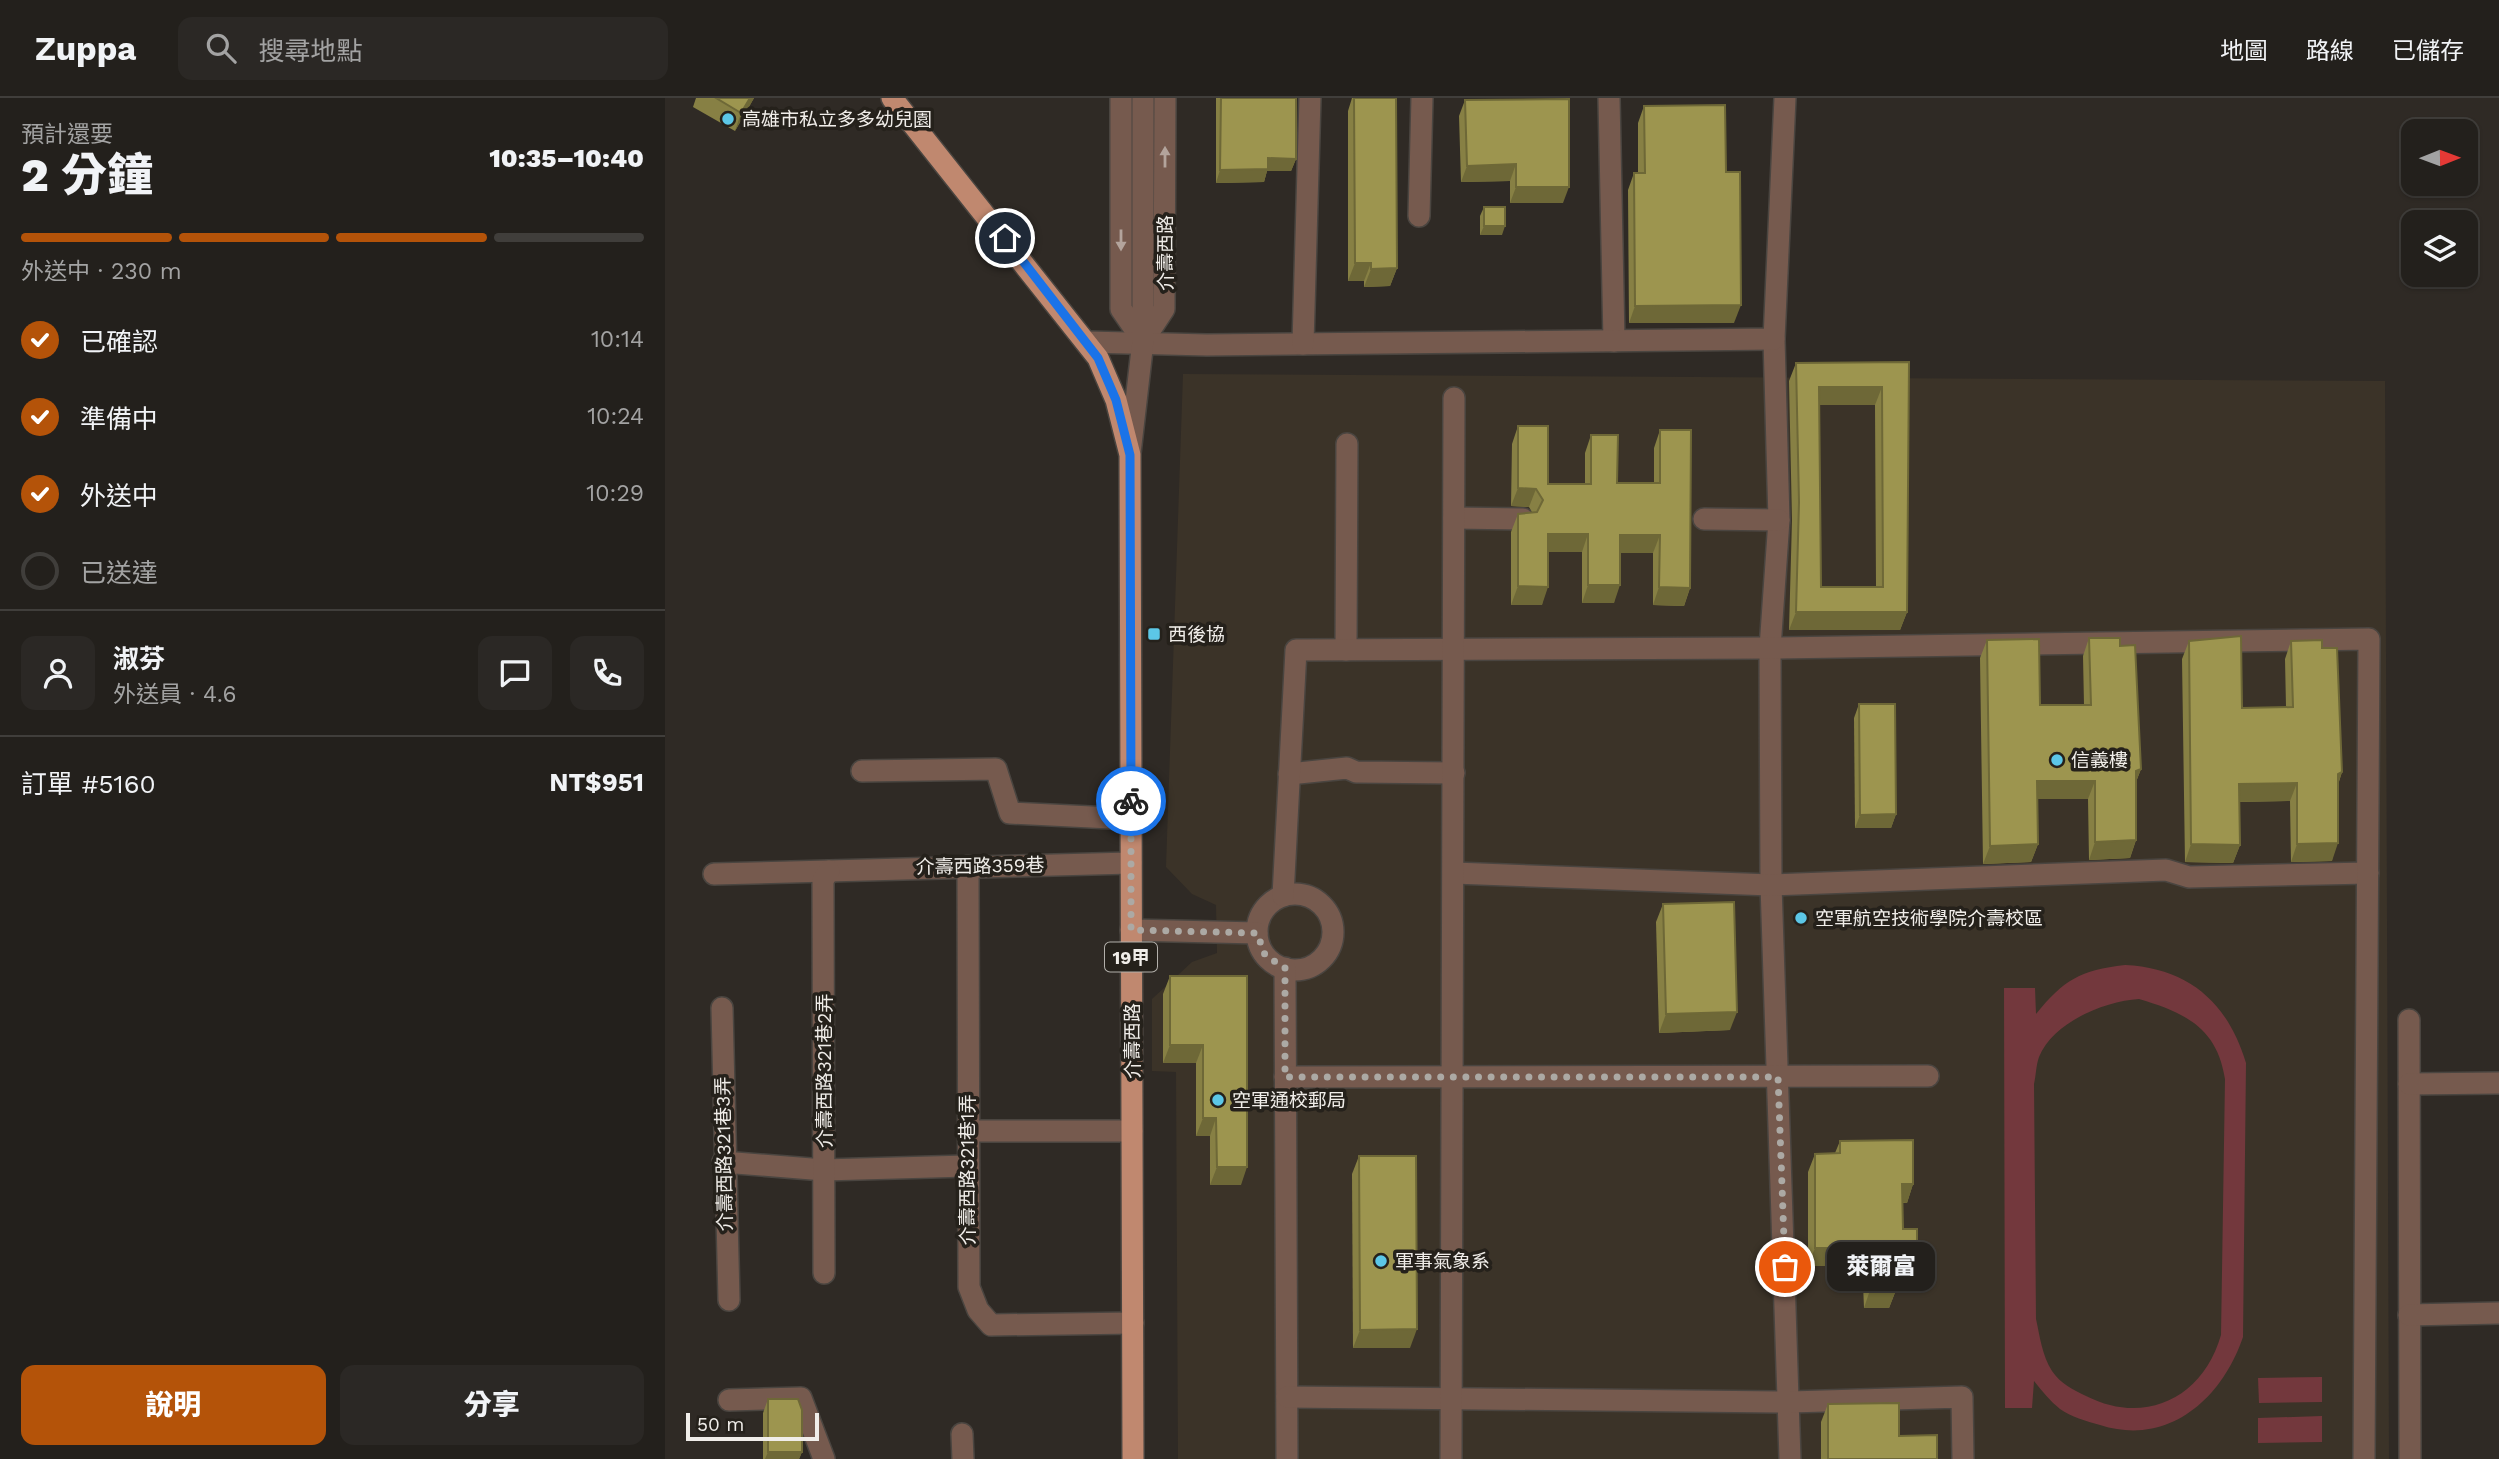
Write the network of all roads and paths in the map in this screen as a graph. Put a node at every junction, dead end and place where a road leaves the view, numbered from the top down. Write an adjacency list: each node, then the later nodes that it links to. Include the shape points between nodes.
1 (892, 98): 17 (main road, 介壽西路 / 19甲)
2 (1121, 98): 10 (street)
3 (1143, 98): 12 (street, 介壽西路)
4 (1151, 98): 5 (street, 介壽西路)
5 (1165, 98): 11 (street, 介壽西路, one-way to 5)
6 (1310, 98): 18 (street)
7 (1422, 98): 13 (street)
8 (1609, 98): 16 (street)
9 (1785, 98): 14 (street)
10 (1121, 200): 12 (street, 介壽西路); 15 (street, one-way to 15, via 1121,309)
11 (1165, 200): 12 (street, 介壽西路); 15 (street, 介壽西路, via 1164,309)
12 (1143, 201): 15 (street, 介壽西路)
13 (1419, 216)
14 (1774, 339): 16 (street); 25 (street)
15 (1143, 341): 17 (street); 18 (street); 21 (street, 介壽西路)
16 (1614, 341): 18 (street)
17 (1087, 342): 21 (main road, 介壽西路 / 19甲, via 1116,400)
18 (1303, 344)
19 (1454, 398): 22 (street)
20 (1347, 443): 28 (street)
21 (1130, 455): 32 (main road, 介壽西路 / 19甲)
22 (1454, 518): 23 (street); 27 (street)
23 (1523, 519)
24 (1705, 519): 25 (street)
25 (1779, 520): 26 (street)
26 (1770, 648): 27 (street); 37 (street, via 2369,639); 39 (street)
27 (1454, 649): 28 (street); 30 (street)
28 (1346, 650): 31 (street, via 1296,650)
29 (862, 771): 32 (street, via 996,769 1010,813)
30 (1454, 773): 31 (street, via 1356,772 1347,768); 36 (street)
31 (1290, 774): 40 (street)
32 (1131, 819): 33 (main road, 介壽西路 / 19甲)
33 (1131, 863): 34 (street, 介壽西路359巷); 41 (main road, 介壽西路 / 19甲)
34 (968, 866): 35 (street, 介壽西路359巷); 52 (street, 介壽西路321巷1弄)
35 (829, 870): 38 (street, 介壽西路359巷); 56 (street, 介壽西路321巷2弄, via 824,880)
36 (1454, 873): 39 (street); 46 (street)
37 (2368, 873): 39 (street, via 2189,877 2166,870); 74 (street)
38 (714, 874)
39 (1771, 885): 49 (street)
40 (1283, 896): 42 (street, via 1264,910); 43 (street, via 1295,894 1319,902 1332,924 1333,937 1321,960 1310,967)
41 (1131, 930): 42 (street); 53 (main road, 介壽西路 / 19甲)
42 (1257, 933): 43 (street, via 1265,955)
43 (1285, 968): 48 (street)
44 (722, 1008): 54 (street, 介壽西路321巷3弄)
45 (2409, 1020): 50 (street)
46 (1453, 1076): 48 (street); 49 (street); 63 (street)
47 (1928, 1076): 49 (street)
48 (1285, 1077): 62 (street)
49 (1778, 1077): 65 (street)
50 (2409, 1083): 51 (street); 60 (street)
51 (2499, 1083)
52 (967, 1131): 53 (street); 55 (street, 介壽西路321巷1弄)
53 (1132, 1131): 61 (main road, 介壽西路 / 19甲)
54 (723, 1162): 56 (street); 58 (street, 介壽西路321巷3弄)
55 (967, 1166): 56 (street); 61 (street, 介壽西路321巷1弄, via 967,1273 985,1321 1001,1326)
56 (824, 1170): 57 (street, 介壽西路321巷2弄)
57 (824, 1273)
58 (729, 1300)
59 (2499, 1314): 60 (street)
60 (2409, 1315): 75 (street)
61 (1133, 1323): 69 (main road, 介壽西路 / 19甲)
62 (1287, 1397): 63 (street); 70 (street)
63 (1451, 1398): 65 (street); 71 (street)
64 (729, 1401): 67 (street, via 801,1398)
65 (1790, 1402): 72 (street); 73 (street, via 1962,1397)
66 (963, 1434): 68 (street)
67 (824, 1459)
68 (964, 1459)
69 (1133, 1459)
70 (1287, 1459)
71 (1451, 1459)
72 (1790, 1459)
73 (1963, 1459)
74 (2364, 1459)
75 (2410, 1459)

